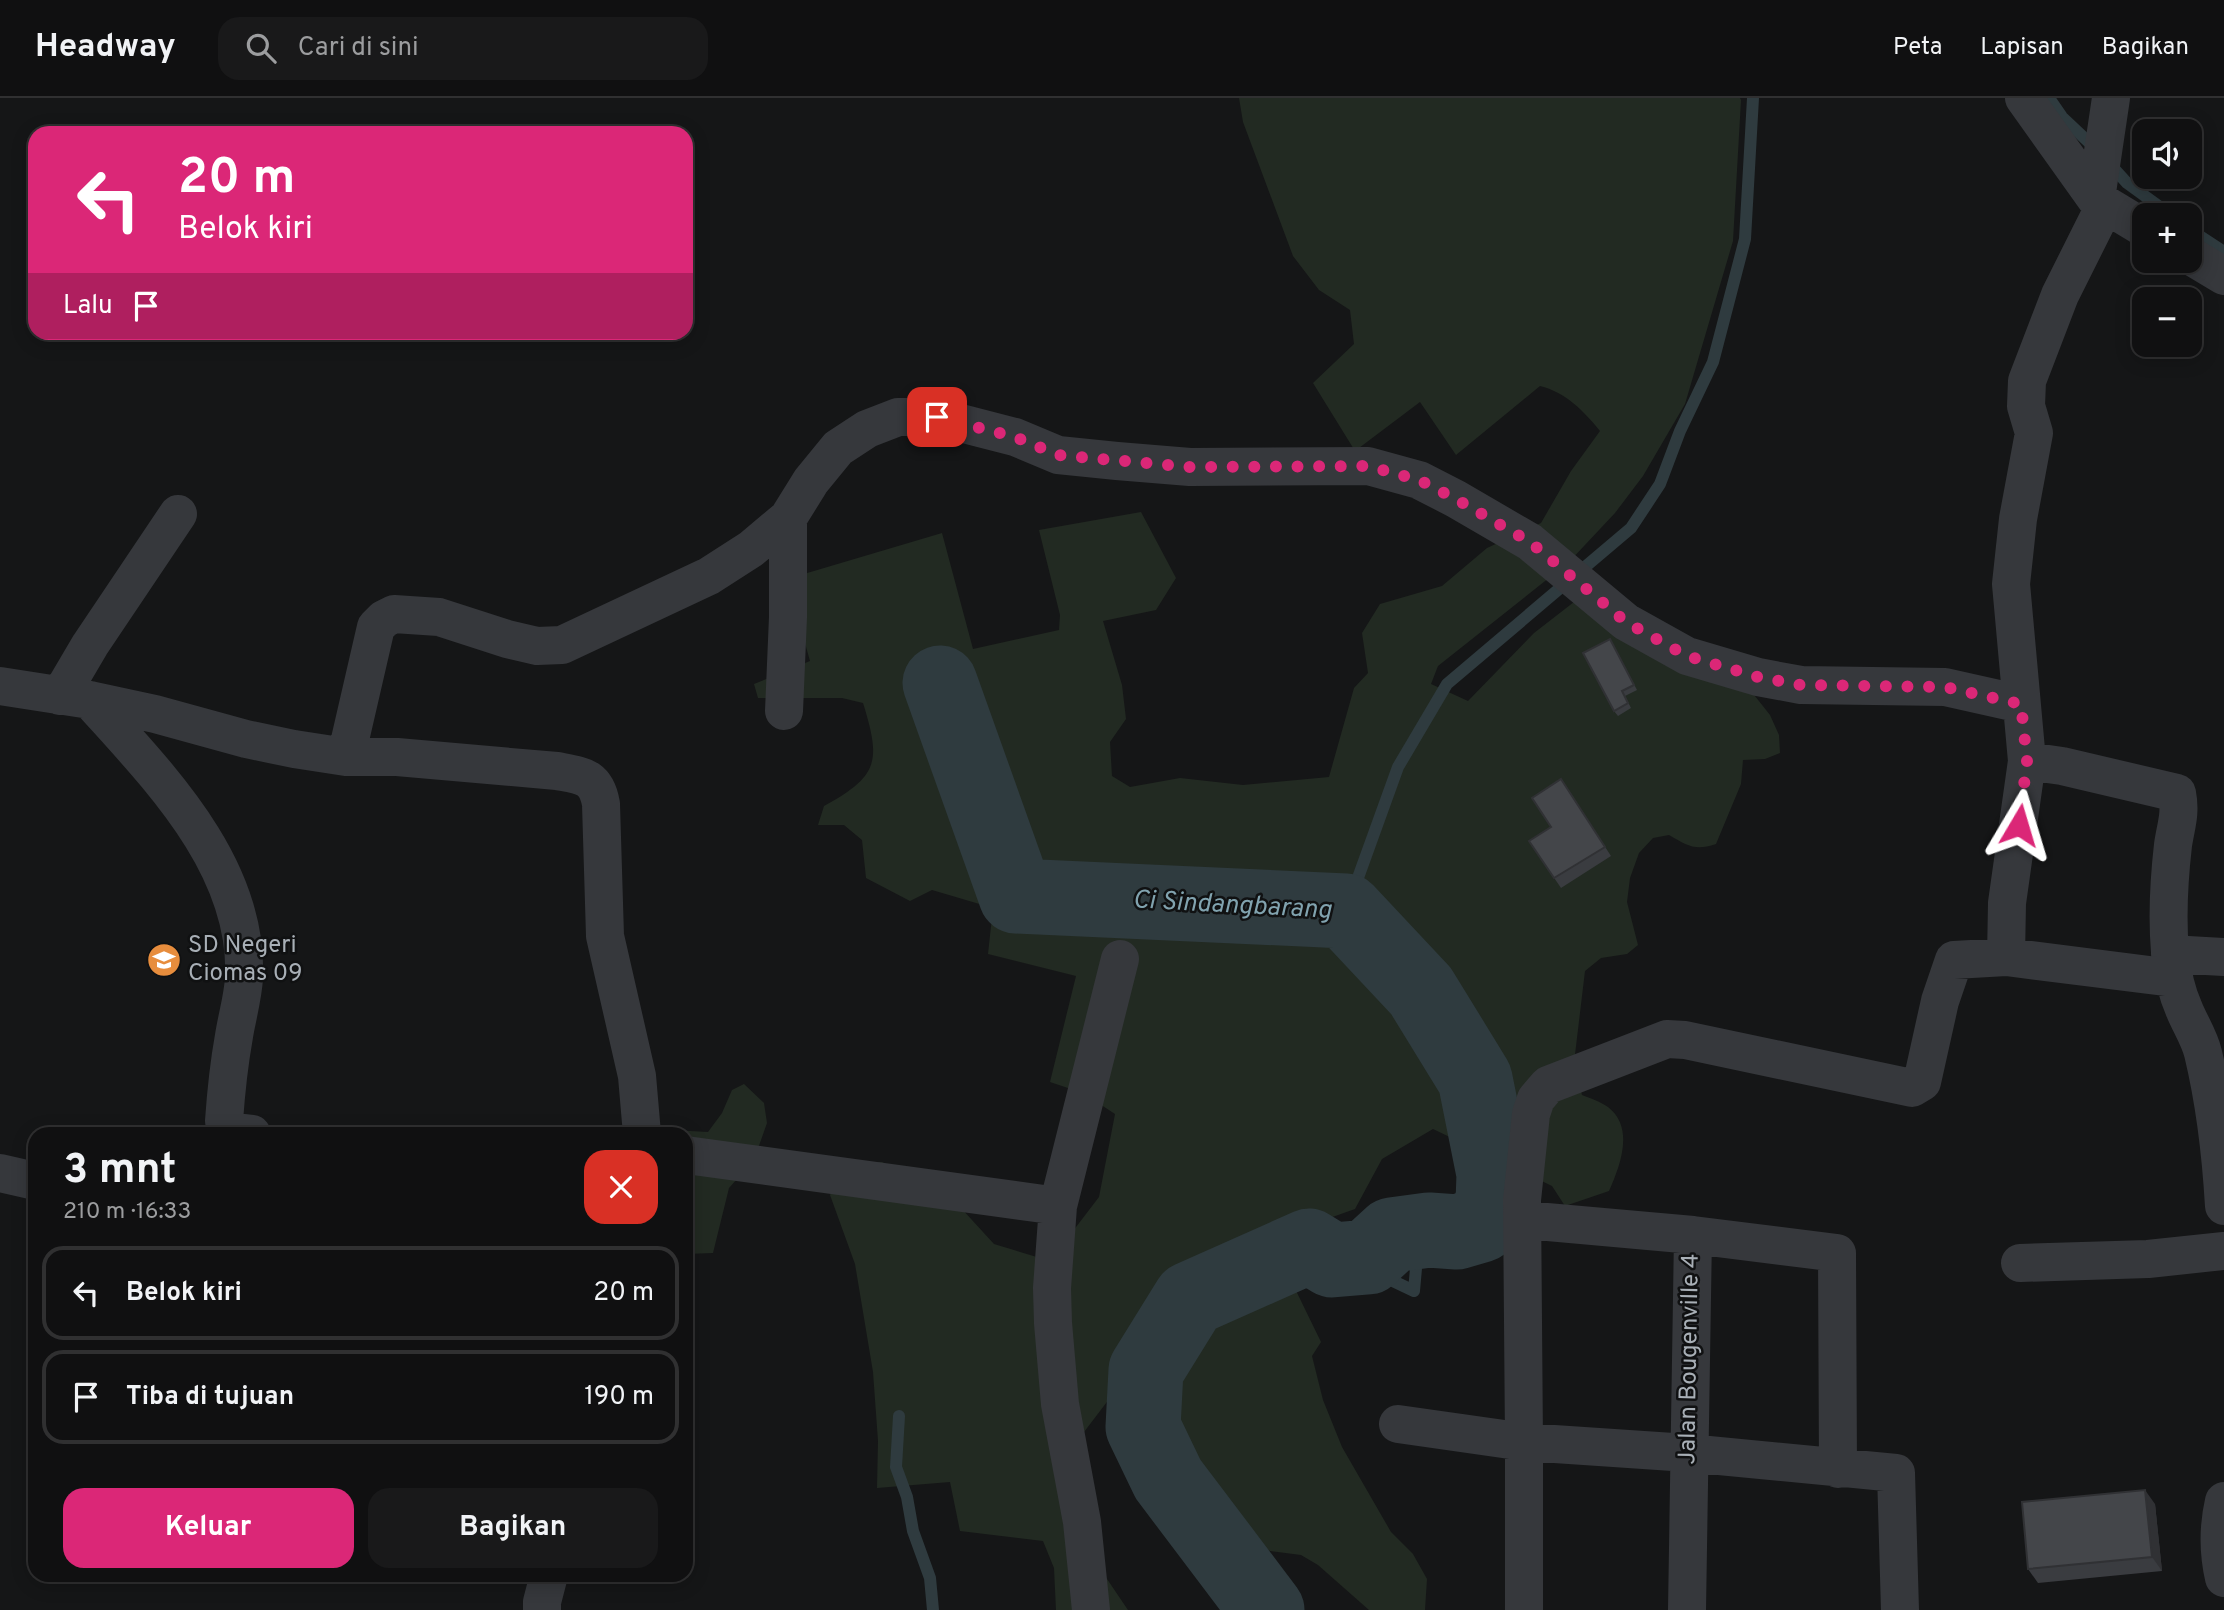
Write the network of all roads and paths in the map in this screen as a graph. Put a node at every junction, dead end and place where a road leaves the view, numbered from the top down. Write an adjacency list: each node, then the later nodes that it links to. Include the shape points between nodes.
1 (2024, 98): 3 (street)
2 (2109, 116): 3 (street)
3 (2100, 194): 4 (street); 11 (street, via 2027,381 2026,406 2034,433 2011,584)
4 (2132, 219)
5 (2202, 263): 6 (street)
6 (2224, 276)
7 (178, 513): 10 (street, via 90,645)
8 (788, 517): 11 (street, via 838,448 867,429 898,417 937,417 972,425 1058,455 1190,467 1368,466 1419,480 1530,542 1626,622 1687,656 1801,685 1945,687); 12 (street); 13 (street, via 751,550 709,576 562,645 527,644 439,617 394,614 384,619 376,627)
9 (0, 686): 10 (street)
10 (75, 698): 13 (street, via 246,739); 19 (street, via 174,797 223,875 237,912 244,980 232,1047)
11 (2021, 704): 14 (street)
12 (784, 711)
13 (346, 757): 20 (street, via 397,757 557,772 577,775 598,788 605,936 637,1076)
14 (2027, 761): 15 (street, via 2007,903); 18 (street, via 2177,793 2180,810 2168,927)
15 (2006, 957): 18 (street); 26 (street, via 1954,960 1940,1001 1925,1075 1912,1088 1667,1039 1548,1085 1531,1114)
16 (2224, 957): 18 (street)
17 (1120, 959): 24 (street)
18 (2172, 966): 25 (street, via 2207,1072)
19 (226, 1127)
20 (641, 1127)
21 (693, 1156): 24 (street)
22 (0, 1173): 23 (street)
23 (28, 1179)
24 (1058, 1206): 38 (street, via 1053,1323 1060,1404 1078,1497)
25 (2224, 1206)
26 (1524, 1220): 27 (street, Jalan Bougenville 4); 31 (street)
27 (1693, 1235): 32 (street, Jalan Bougenville 4); 33 (street, via 1837,1253)
28 (2224, 1251): 29 (street, via 2148,1259)
29 (2020, 1263)
30 (1398, 1424): 31 (street)
31 (1524, 1442): 32 (street); 39 (street)
32 (1688, 1453): 33 (street); 40 (street, Jalan Bougenville 4)
33 (1838, 1469): 41 (street, via 1896,1473)
34 (2224, 1501): 35 (street, via 2219,1523)
35 (2224, 1578)
36 (547, 1582): 37 (street)
37 (542, 1610)
38 (1091, 1610)
39 (1524, 1610)
40 (1687, 1610)
41 (1900, 1610)

